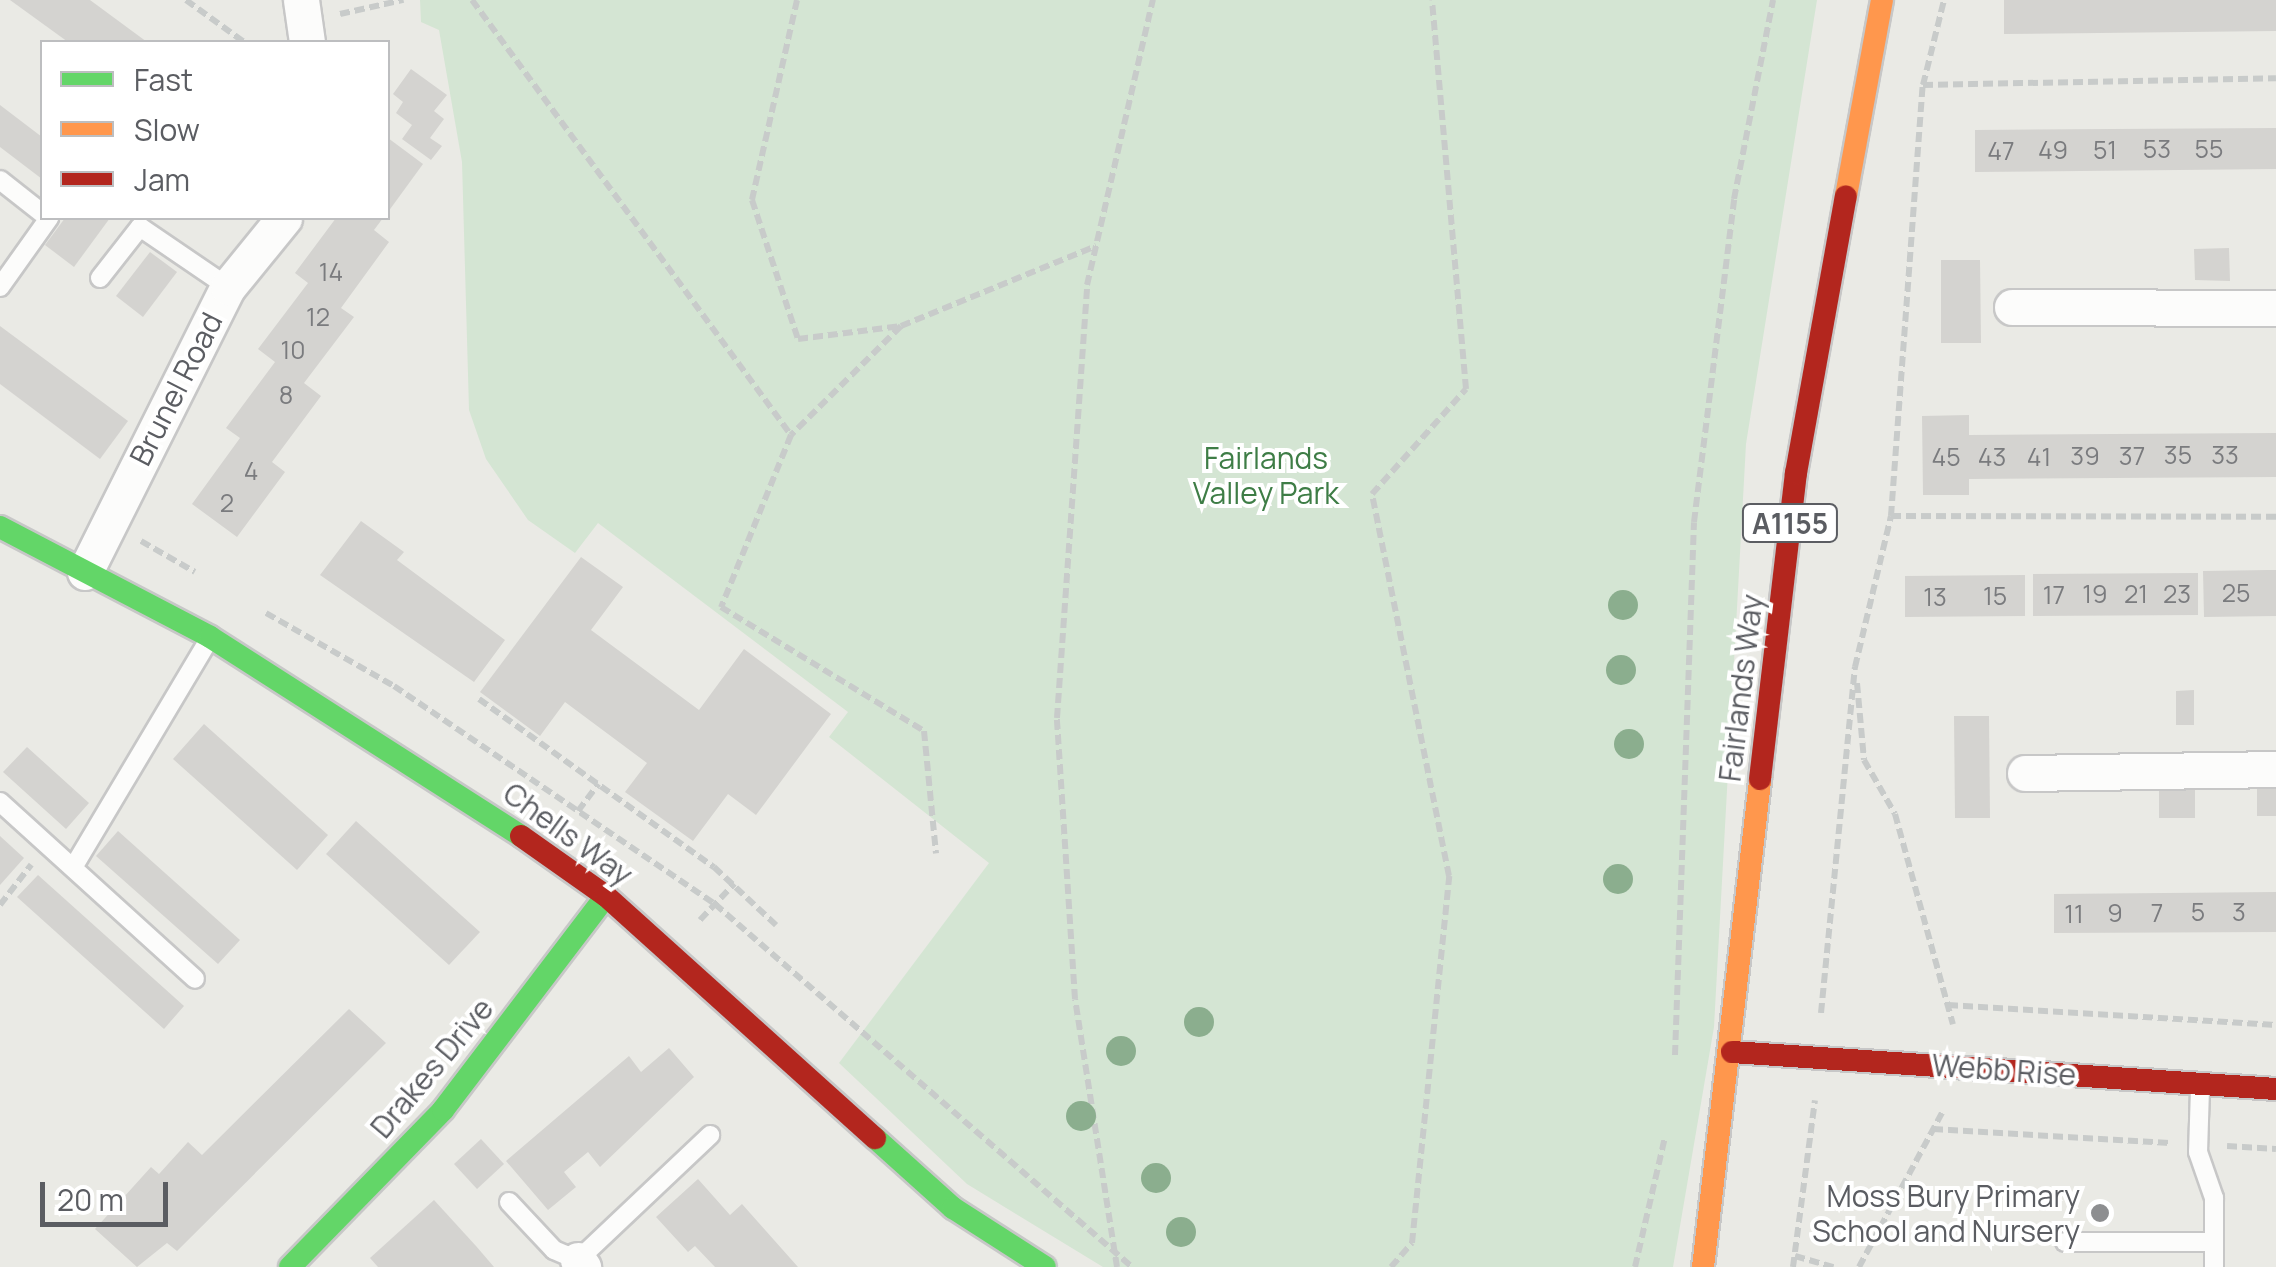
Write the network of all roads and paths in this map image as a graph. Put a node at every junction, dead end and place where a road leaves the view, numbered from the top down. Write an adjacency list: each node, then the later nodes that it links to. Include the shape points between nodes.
1 (186, 0): 11 (path)
2 (403, 0): 10 (path)
3 (472, 0): 25 (path)
4 (797, 0): 24 (path, via 752,200 798,339)
5 (1153, 0): 18 (path)
6 (1432, 0): 66 (path, via 1466,389 1372,494 1449,876 1412,1243)
7 (1772, 0): 47 (path, via 1734,198 1694,522)
8 (1882, 0): 46 (street, Fairlands Way / A1155, via 1796,473)
9 (1944, 0): 13 (path)
10 (304, 22)
11 (241, 40)
12 (2276, 78): 13 (path)
13 (1924, 85): 26 (path)
14 (0, 180): 15 (lane)
15 (40, 211)
16 (48, 220): 20 (lane)
17 (282, 220): 21 (street, Brunel Road)
18 (1096, 246): 24 (path); 61 (path, via 1058,718 1075,999)
19 (100, 278): 21 (lane, via 140,226)
20 (0, 286)
21 (228, 288): 29 (street, Brunel Road)
22 (2012, 307): 23 (street)
23 (2276, 308)
24 (901, 326): 25 (path)
25 (791, 435): 37 (path, via 721,607 924,731)
26 (1891, 516): 27 (path); 31 (path)
27 (2276, 516)
28 (0, 527): 29 (street, Chells Way)
29 (85, 572): 30 (street, Chells Way)
30 (210, 637): 38 (lane); 39 (street, Chells Way, via 372,732)
31 (1855, 667): 43 (path, via 1864,760 1895,814); 44 (path)
32 (478, 699): 41 (path, via 714,867)
33 (2276, 768): 34 (street)
34 (2025, 773)
35 (0, 802): 36 (lane)
36 (48, 844): 38 (lane); 40 (path)
37 (936, 853)
38 (74, 866): 42 (lane)
39 (606, 896): 63 (street, Drakes Drive, via 443,1110); 64 (street, Chells Way, via 953,1208)
40 (0, 904)
41 (776, 925)
42 (195, 979)
43 (1948, 1005): 45 (path); 48 (path)
44 (1820, 1024)
45 (2276, 1025)
46 (1732, 1052): 48 (street, Webb Rise); 68 (street, Fairlands Way / A1155)
47 (1675, 1064)
48 (1957, 1067): 49 (street, Webb Rise); 53 (path, via 1954,1092)
49 (2200, 1084): 50 (street, Webb Rise); 55 (lane)
50 (2276, 1089)
51 (1815, 1097): 60 (path)
52 (1669, 1121): 67 (path)
53 (1933, 1129): 55 (path); 71 (path)
54 (710, 1135): 62 (lane)
55 (2198, 1144): 56 (path); 59 (lane, via 2214,1198)
56 (2276, 1149)
57 (509, 1202): 62 (lane, via 554,1250)
58 (2065, 1242): 59 (lane)
59 (2214, 1242): 72 (lane)
60 (1795, 1256): 69 (path); 70 (path)
61 (1117, 1263): 65 (path)
62 (580, 1264)
63 (290, 1267)
64 (1044, 1267)
65 (1132, 1267)
66 (1391, 1267)
67 (1636, 1267)
68 (1703, 1267)
69 (1794, 1267)
70 (1833, 1267)
71 (1860, 1267)
72 (2214, 1267)

